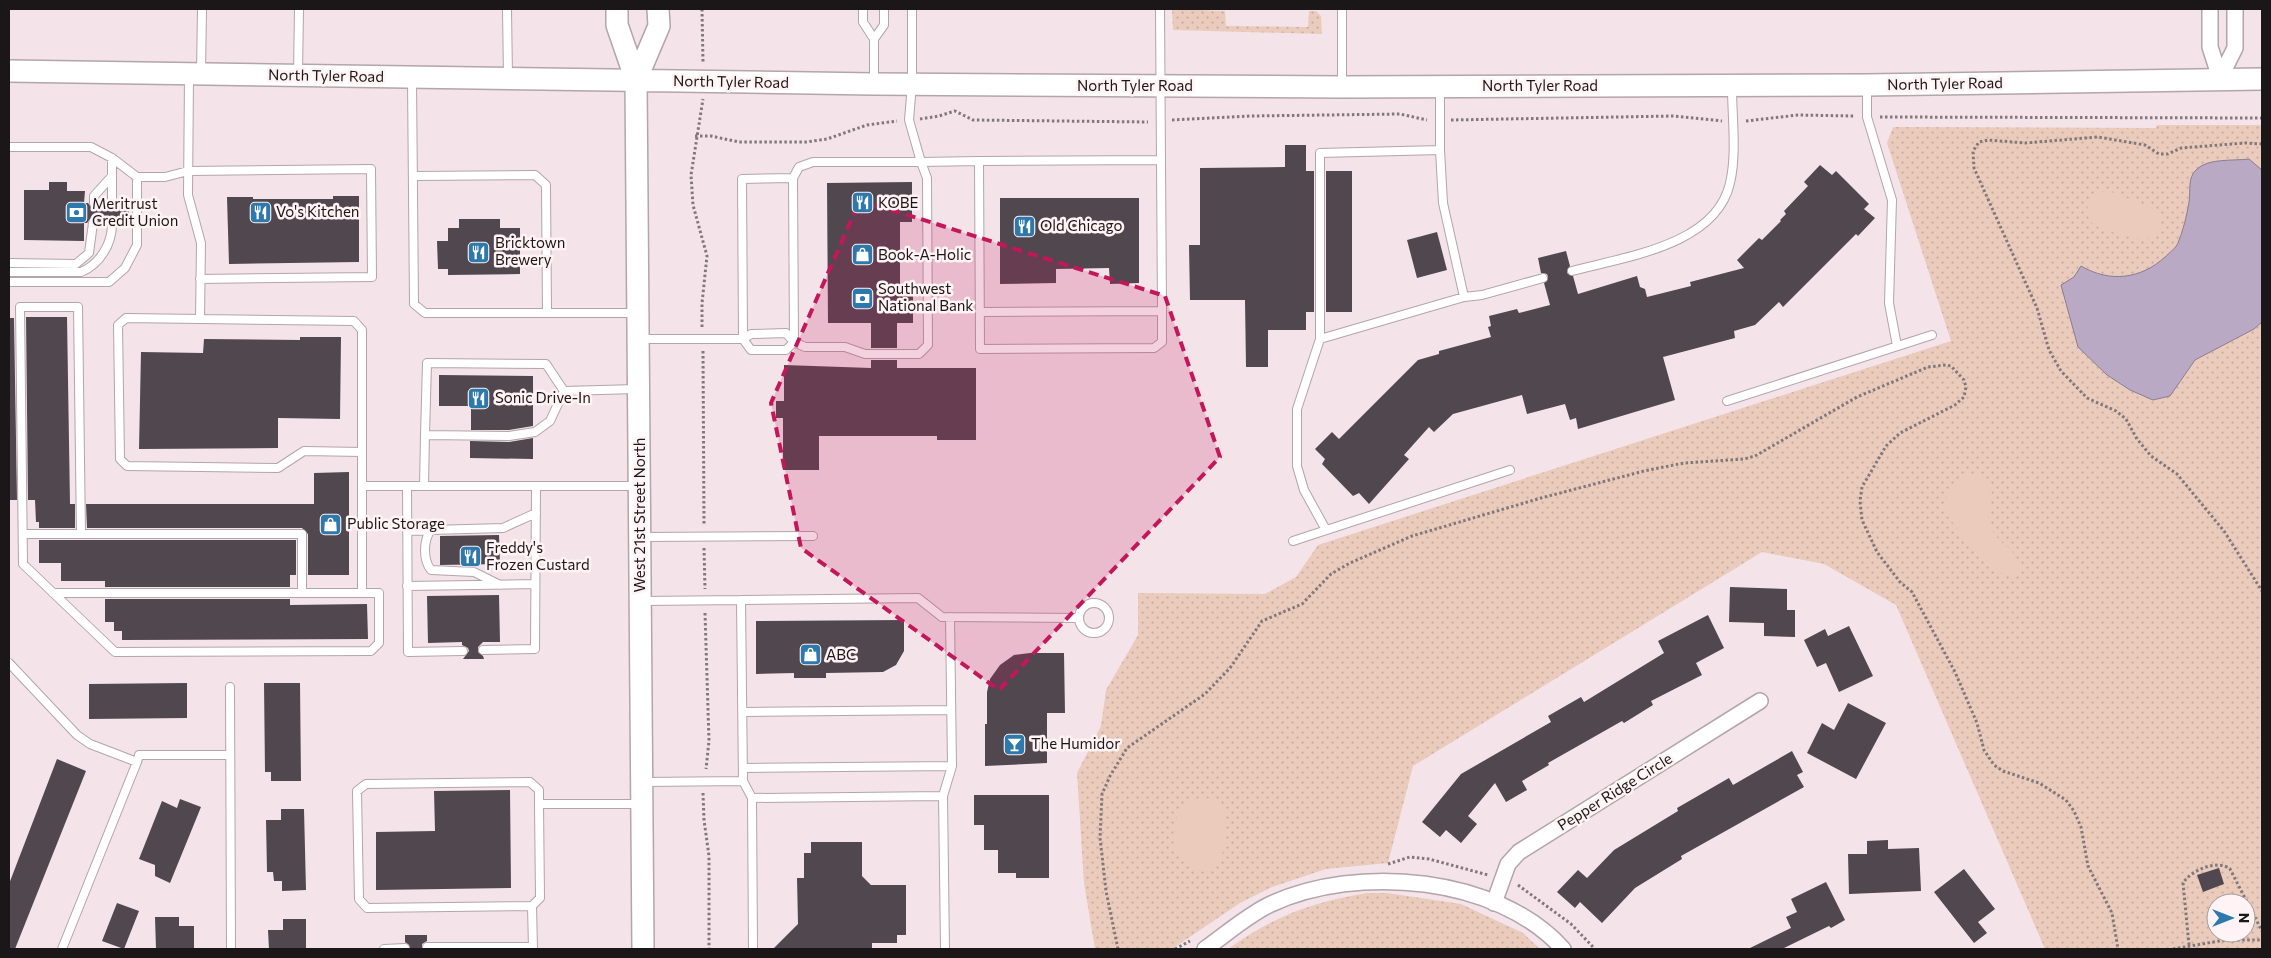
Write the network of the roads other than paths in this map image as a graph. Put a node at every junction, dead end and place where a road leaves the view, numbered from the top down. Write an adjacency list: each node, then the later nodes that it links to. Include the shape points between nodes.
1 (202, 9): 15 (lane)
2 (299, 9): 16 (lane)
3 (507, 9): 18 (lane)
4 (617, 9): 21 (main road, West 21st Street North, via 617,25)
5 (658, 9): 21 (main road, West 21st Street North, via 659,26)
6 (863, 9): 13 (lane, via 863,22)
7 (884, 9): 13 (lane, via 884,25)
8 (912, 9): 23 (lane)
9 (1160, 9): 25 (lane)
10 (1342, 9): 27 (lane)
11 (2210, 9): 19 (street, via 2210,47)
12 (2235, 9): 19 (street, via 2235,48)
13 (874, 38): 22 (lane)
14 (9, 71): 15 (main road, North Tyler Road)
15 (195, 74): 16 (main road, North Tyler Road); 35 (lane)
16 (298, 76): 17 (main road, North Tyler Road)
17 (412, 78): 18 (main road, North Tyler Road); 37 (lane)
18 (508, 78): 21 (main road, North Tyler Road)
19 (2220, 78): 20 (main road, North Tyler Road); 26 (main road, North Tyler Road)
20 (2262, 79)
21 (636, 80): 22 (main road, North Tyler Road); 54 (main road, West 21st Street North)
22 (874, 84): 23 (main road, North Tyler Road)
23 (912, 84): 25 (main road, North Tyler Road); 33 (lane, via 909,120)
24 (1732, 85): 26 (main road, North Tyler Road); 28 (main road, North Tyler Road); 45 (lane, via 1730,184 1718,210 1697,230 1667,246)
25 (1161, 86): 27 (main road, North Tyler Road); 32 (lane)
26 (1867, 86): 61 (lane, via 1867,117 1892,200 1889,303)
27 (1342, 87): 28 (main road, North Tyler Road)
28 (1440, 87): 30 (lane)
29 (9, 147): 31 (lane, via 91,147)
30 (1440, 150): 50 (lane, via 1443,204); 59 (lane, via 1320,153)
31 (112, 158): 36 (lane); 38 (lane)
32 (1161, 160): 34 (lane); 51 (lane)
33 (921, 162): 34 (lane); 39 (lane, via 813,162 799,167); 60 (lane, via 927,178 928,345 919,354 865,354 845,347 805,347)
34 (979, 162): 52 (lane)
35 (188, 171): 38 (lane, via 165,177); 48 (lane, via 188,195 201,243); 48 (lane, via 371,169 372,277)
36 (112, 176): 40 (lane, via 94,196); 41 (lane)
37 (413, 176): 53 (lane, via 414,304 425,313); 53 (lane, via 536,175 546,185)
38 (137, 177): 49 (lane, via 137,245 125,268 109,282)
39 (793, 178): 58 (lane, via 742,178); 60 (lane)
40 (94, 203)
41 (112, 203)
42 (94, 223): 44 (lane, via 89,253 76,264)
43 (112, 224): 46 (lane, via 104,253 91,268 82,272)
44 (9, 263)
45 (1572, 271)
46 (9, 272)
47 (1543, 278): 50 (lane)
48 (200, 279): 55 (lane)
49 (9, 282)
50 (1464, 297): 59 (lane)
51 (1162, 311): 52 (lane); 52 (lane, via 1162,342 1154,348 1029,349 980,349)
52 (980, 312)
53 (547, 313): 54 (lane)
54 (638, 313): 57 (main road, West 21st Street North)
55 (200, 319): 66 (lane, via 354,321 362,330); 66 (lane, via 126,318 118,325 120,459 127,466 278,468 304,451)
56 (1932, 335): 61 (lane)
57 (638, 339): 58 (lane); 62 (main road, West 21st Street North)
58 (743, 339): 60 (lane, via 751,334 786,334); 60 (lane, via 752,350 786,350)
59 (1320, 339): 75 (lane, via 1298,409 1298,466 1304,490)
60 (794, 342)
61 (1897, 346): 64 (lane)
62 (639, 389): 63 (lane); 72 (main road, West 21st Street North)
63 (564, 391): 65 (lane, via 550,421 535,432 509,436); 65 (lane, via 546,364 427,362)
64 (1727, 401)
65 (425, 435): 70 (lane)
66 (362, 452): 68 (lane)
67 (1510, 470): 75 (lane)
68 (362, 486): 69 (lane); 86 (lane)
69 (407, 486): 70 (lane); 76 (lane)
70 (424, 486): 71 (lane)
71 (536, 486): 72 (lane); 73 (lane)
72 (640, 486): 79 (main road, West 21st Street North)
73 (536, 513): 74 (lane, via 503,528); 82 (lane)
74 (431, 530): 76 (lane); 83 (lane, via 426,536 426,564 431,570 474,572)
75 (1326, 530): 81 (lane)
76 (407, 531): 84 (lane)
77 (23, 534): 78 (lane); 78 (lane, via 20,307 78,307); 87 (lane, via 23,564)
78 (82, 534): 85 (lane, via 302,534)
79 (640, 536): 80 (lane); 89 (main road, West 21st Street North)
80 (813, 536)
81 (1294, 541)
82 (536, 584): 83 (lane); 92 (lane, via 535,649)
83 (500, 585): 84 (lane)
84 (407, 586): 93 (lane, via 408,652)
85 (302, 593): 86 (lane); 87 (lane)
86 (362, 593): 87 (lane, via 379,593 379,643 371,651 115,652)
87 (53, 594)
88 (741, 600): 89 (lane); 90 (lane, via 918,598 942,617); 98 (lane)
89 (641, 601): 104 (main road, West 21st Street North)
90 (950, 617): 91 (lane); 97 (lane)
91 (1079, 618): 91 (lane, via 1083,628 1094,633 1105,629 1110,618 1105,607 1095,603 1084,607)
92 (483, 650)
93 (463, 651)
94 (9, 663): 100 (lane, via 78,735 90,744)
95 (230, 687): 99 (lane)
96 (1760, 701): 109 (street, Pepper Ridge Circle, via 1519,852 1508,864)
97 (951, 710): 98 (lane); 101 (lane)
98 (742, 712): 102 (lane)
99 (230, 755): 100 (lane, via 139,755); 115 (lane)
100 (137, 762): 114 (lane)
101 (952, 766): 102 (lane); 105 (lane)
102 (743, 768): 103 (lane)
103 (743, 781): 104 (lane); 106 (lane)
104 (642, 782): 108 (main road, West 21st Street North)
105 (943, 796): 106 (lane); 119 (lane)
106 (752, 798): 118 (lane)
107 (539, 804): 108 (lane); 110 (lane, via 540,898); 110 (lane, via 539,790 530,782 366,784 357,791 359,899 367,908)
108 (642, 804): 117 (main road, West 21st Street North)
109 (1494, 903): 120 (street, via 1434,884 1342,883 1304,891 1270,904); 121 (street, via 1531,921)
110 (532, 906): 113 (lane)
111 (427, 947): 113 (lane)
112 (405, 948): 116 (lane)
113 (533, 948)
114 (62, 949)
115 (232, 949)
116 (384, 949)
117 (643, 949)
118 (753, 949)
119 (945, 949)
120 (1205, 949)
121 (1563, 949)

